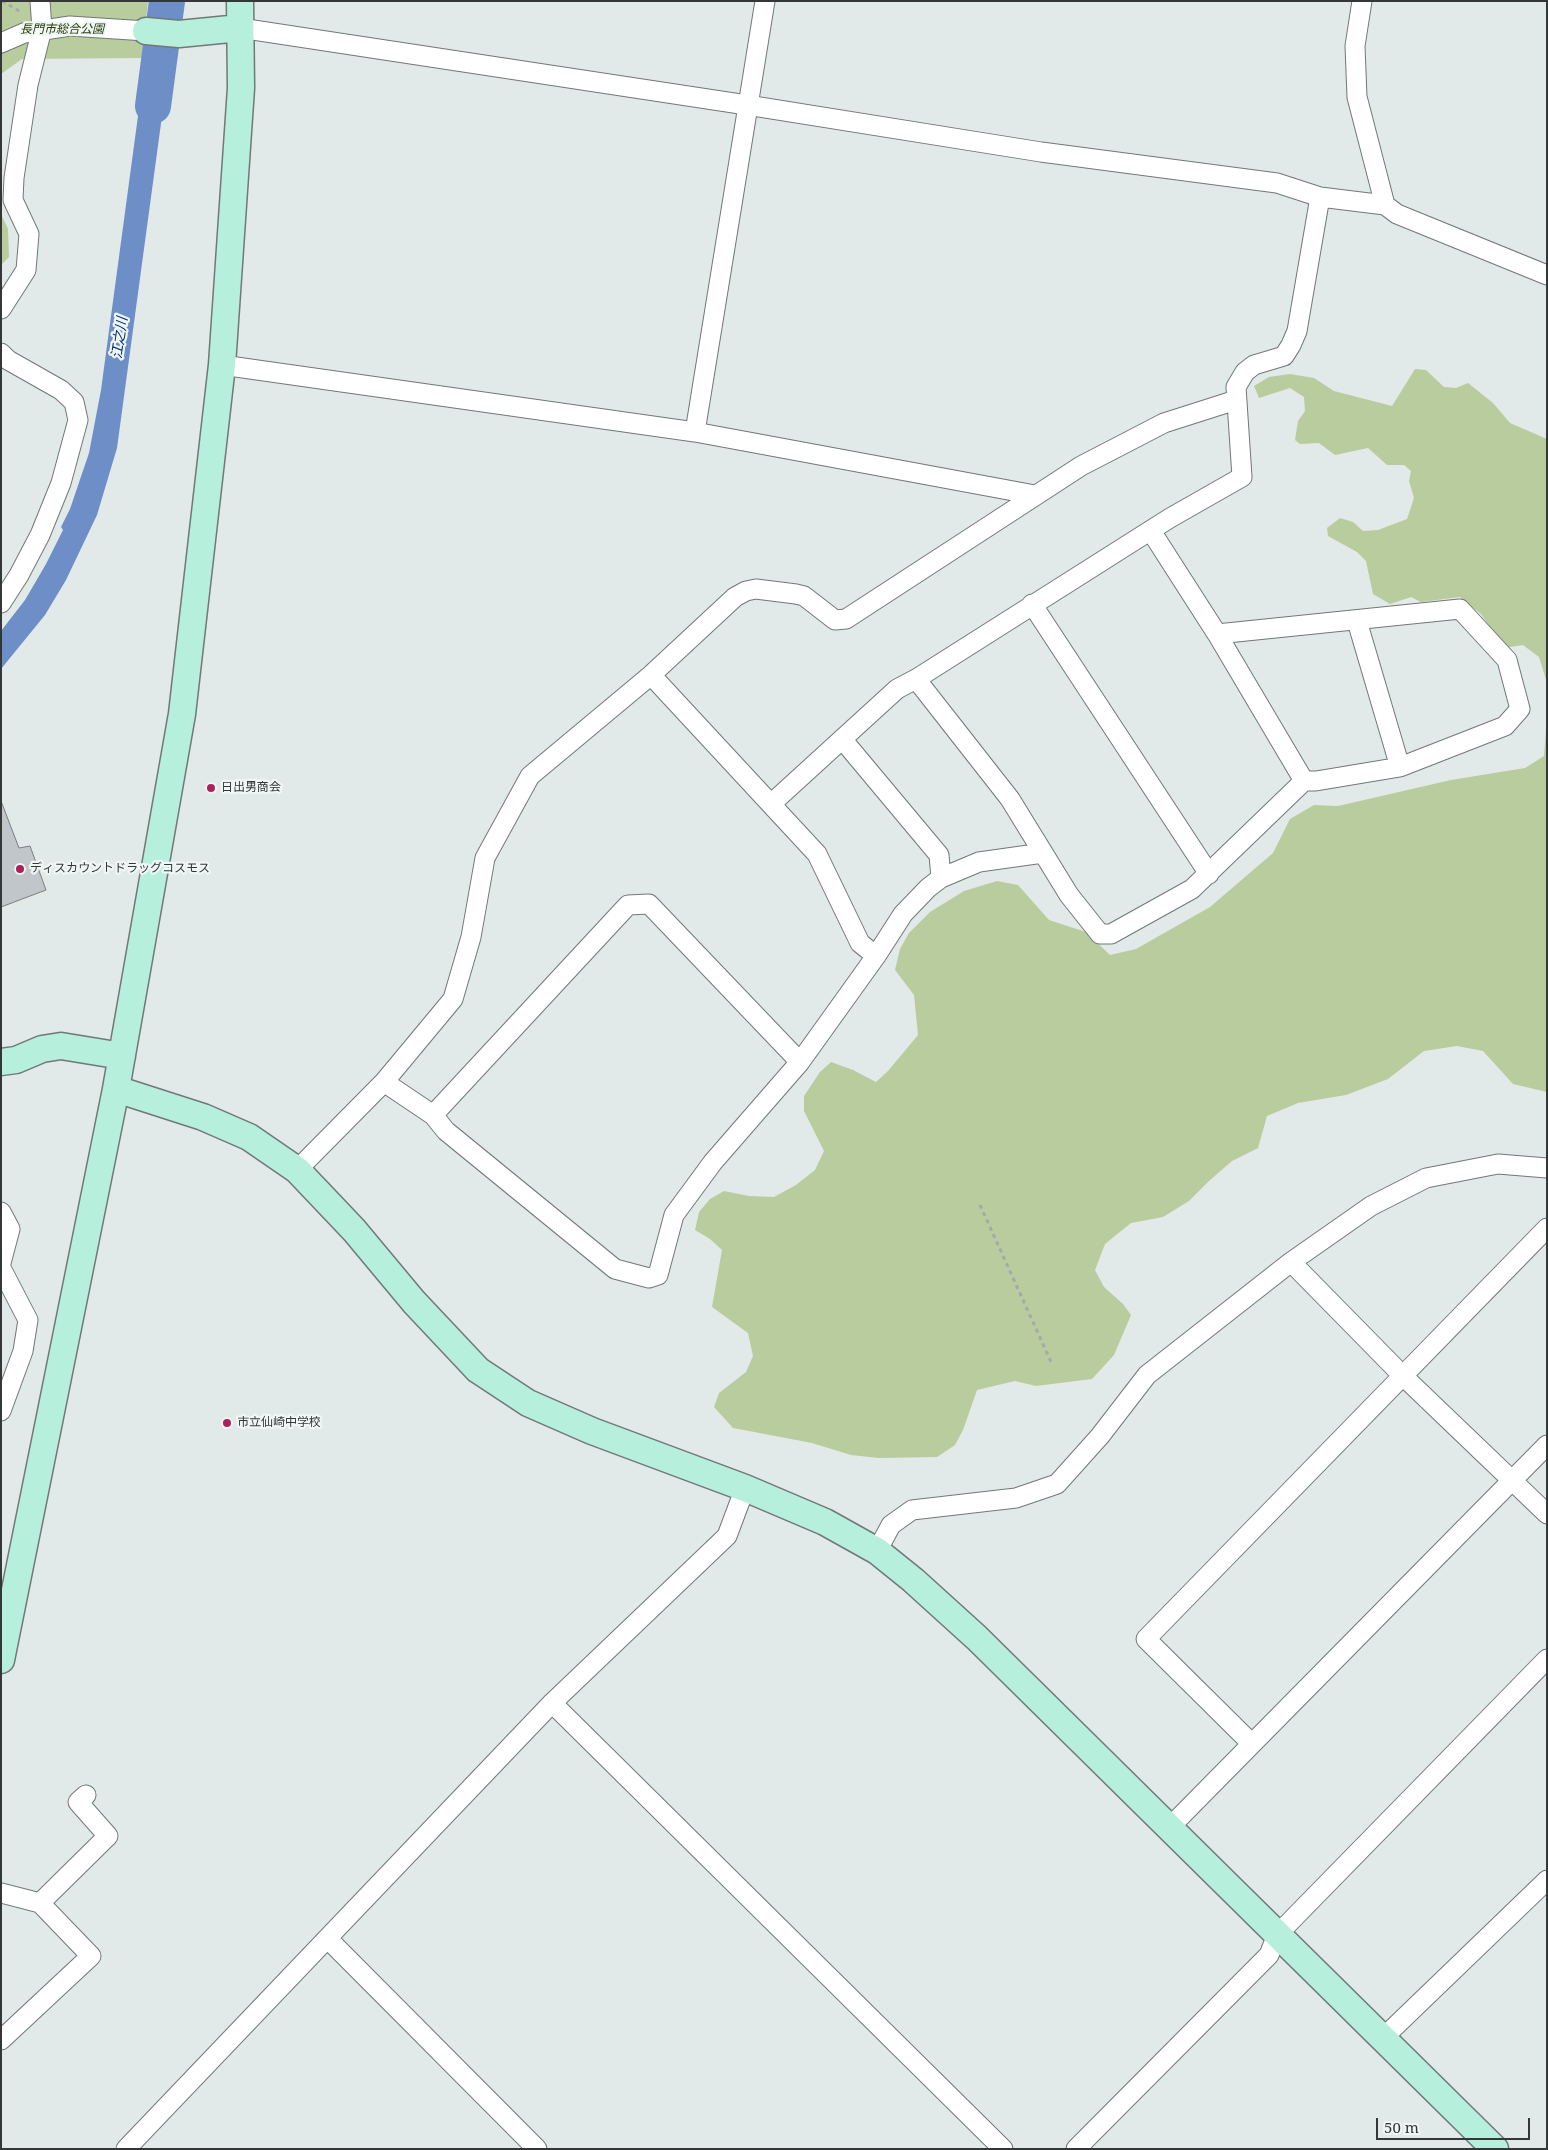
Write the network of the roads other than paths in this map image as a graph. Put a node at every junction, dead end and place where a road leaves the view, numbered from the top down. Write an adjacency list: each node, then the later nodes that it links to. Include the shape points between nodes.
1 (40, 1): 6 (street)
2 (240, 1): 5 (street)
3 (765, 1): 9 (street)
4 (1362, 1): 11 (street, via 1355,46 1357,97)
5 (240, 28): 7 (street, via 179,34); 9 (street); 15 (street, via 240,97)
6 (42, 29): 7 (street, via 70,26); 8 (street); 13 (street, via 28,85 14,178 13,200 29,234 26,270)
7 (146, 31)
8 (1, 43)
9 (747, 105): 10 (street, via 1041,152 1277,184); 17 (street)
10 (1320, 197): 11 (street); 16 (street, via 1292,345 1284,356 1254,365 1245,372 1236,387)
11 (1385, 205): 12 (street, via 1397,214)
12 (1547, 276)
13 (1, 308)
14 (1, 353): 20 (street, via 61,390 74,402 78,420 61,483 40,535)
15 (222, 365): 17 (street); 34 (street, via 182,714)
16 (1236, 400): 18 (street, via 1164,424 1081,466); 19 (street, via 1242,477)
17 (695, 432): 18 (street)
18 (1035, 495): 24 (street, via 846,618 835,620 804,596 765,589 746,591 735,597)
19 (1151, 531): 21 (street); 23 (street)
20 (1, 603)
21 (1032, 604): 25 (street); 31 (street)
22 (1357, 621): 23 (street); 27 (street); 27 (street, via 1460,610 1507,660 1520,709 1505,726)
23 (1216, 634): 28 (street)
24 (651, 675): 29 (street); 37 (street, via 530,776 485,858 471,937 453,999)
25 (916, 679): 26 (street, via 897,689); 30 (street, via 1010,799)
26 (842, 739): 29 (street); 32 (street, via 939,855)
27 (1400, 767): 28 (street)
28 (1304, 781): 31 (street)
29 (772, 804): 33 (street, via 817,854 860,943)
30 (1044, 853): 31 (street, via 1069,895 1100,934 1111,934 1192,889); 32 (street, via 979,862)
31 (1209, 874)
32 (941, 878): 33 (street, via 902,914)
33 (876, 956): 36 (street)
34 (122, 1056): 35 (street, via 61,1046); 38 (street)
35 (1, 1062)
36 (800, 1062): 39 (street, via 649,904 628,905); 39 (street, via 713,1162 674,1215 658,1274 649,1278 615,1268 446,1131)
37 (384, 1082): 39 (street); 41 (street)
38 (116, 1089): 41 (street, via 203,1117 249,1137); 55 (street)
39 (433, 1115)
40 (1547, 1168): 44 (street, via 1498,1164 1426,1178 1371,1206)
41 (297, 1170): 51 (street, via 478,1370 536,1407 592,1432)
42 (1, 1212): 45 (street, via 10,1229)
43 (1547, 1228): 47 (street)
44 (1291, 1262): 47 (street); 53 (street, via 1147,1375 1100,1436 1057,1484 1016,1498 912,1510 891,1525)
45 (1, 1263)
46 (1, 1268): 48 (street, via 28,1320 23,1351)
47 (1403, 1376): 50 (street); 57 (street, via 1146,1639)
48 (1, 1411)
49 (1547, 1445): 50 (street)
50 (1512, 1480): 52 (street); 57 (street)
51 (745, 1488): 53 (street, via 825,1522); 56 (street, via 726,1536)
52 (1547, 1514)
53 (877, 1551): 59 (street, via 977,1638)
54 (1547, 1659): 63 (street)
55 (1, 1660)
56 (552, 1703): 64 (street); 69 (street)
57 (1251, 1743): 59 (street)
58 (86, 1795): 62 (street, via 78,1802 108,1836)
59 (1168, 1828): 63 (street)
60 (1547, 1880): 65 (street)
61 (1, 1893): 62 (street)
62 (40, 1903): 66 (street, via 91,1956)
63 (1277, 1936): 65 (street); 70 (street, via 1269,1955)
64 (328, 1939): 67 (street); 68 (street)
65 (1383, 2038): 71 (street)
66 (1, 2040)
67 (126, 2149)
68 (537, 2149)
69 (1003, 2149)
70 (1076, 2149)
71 (1495, 2149)

